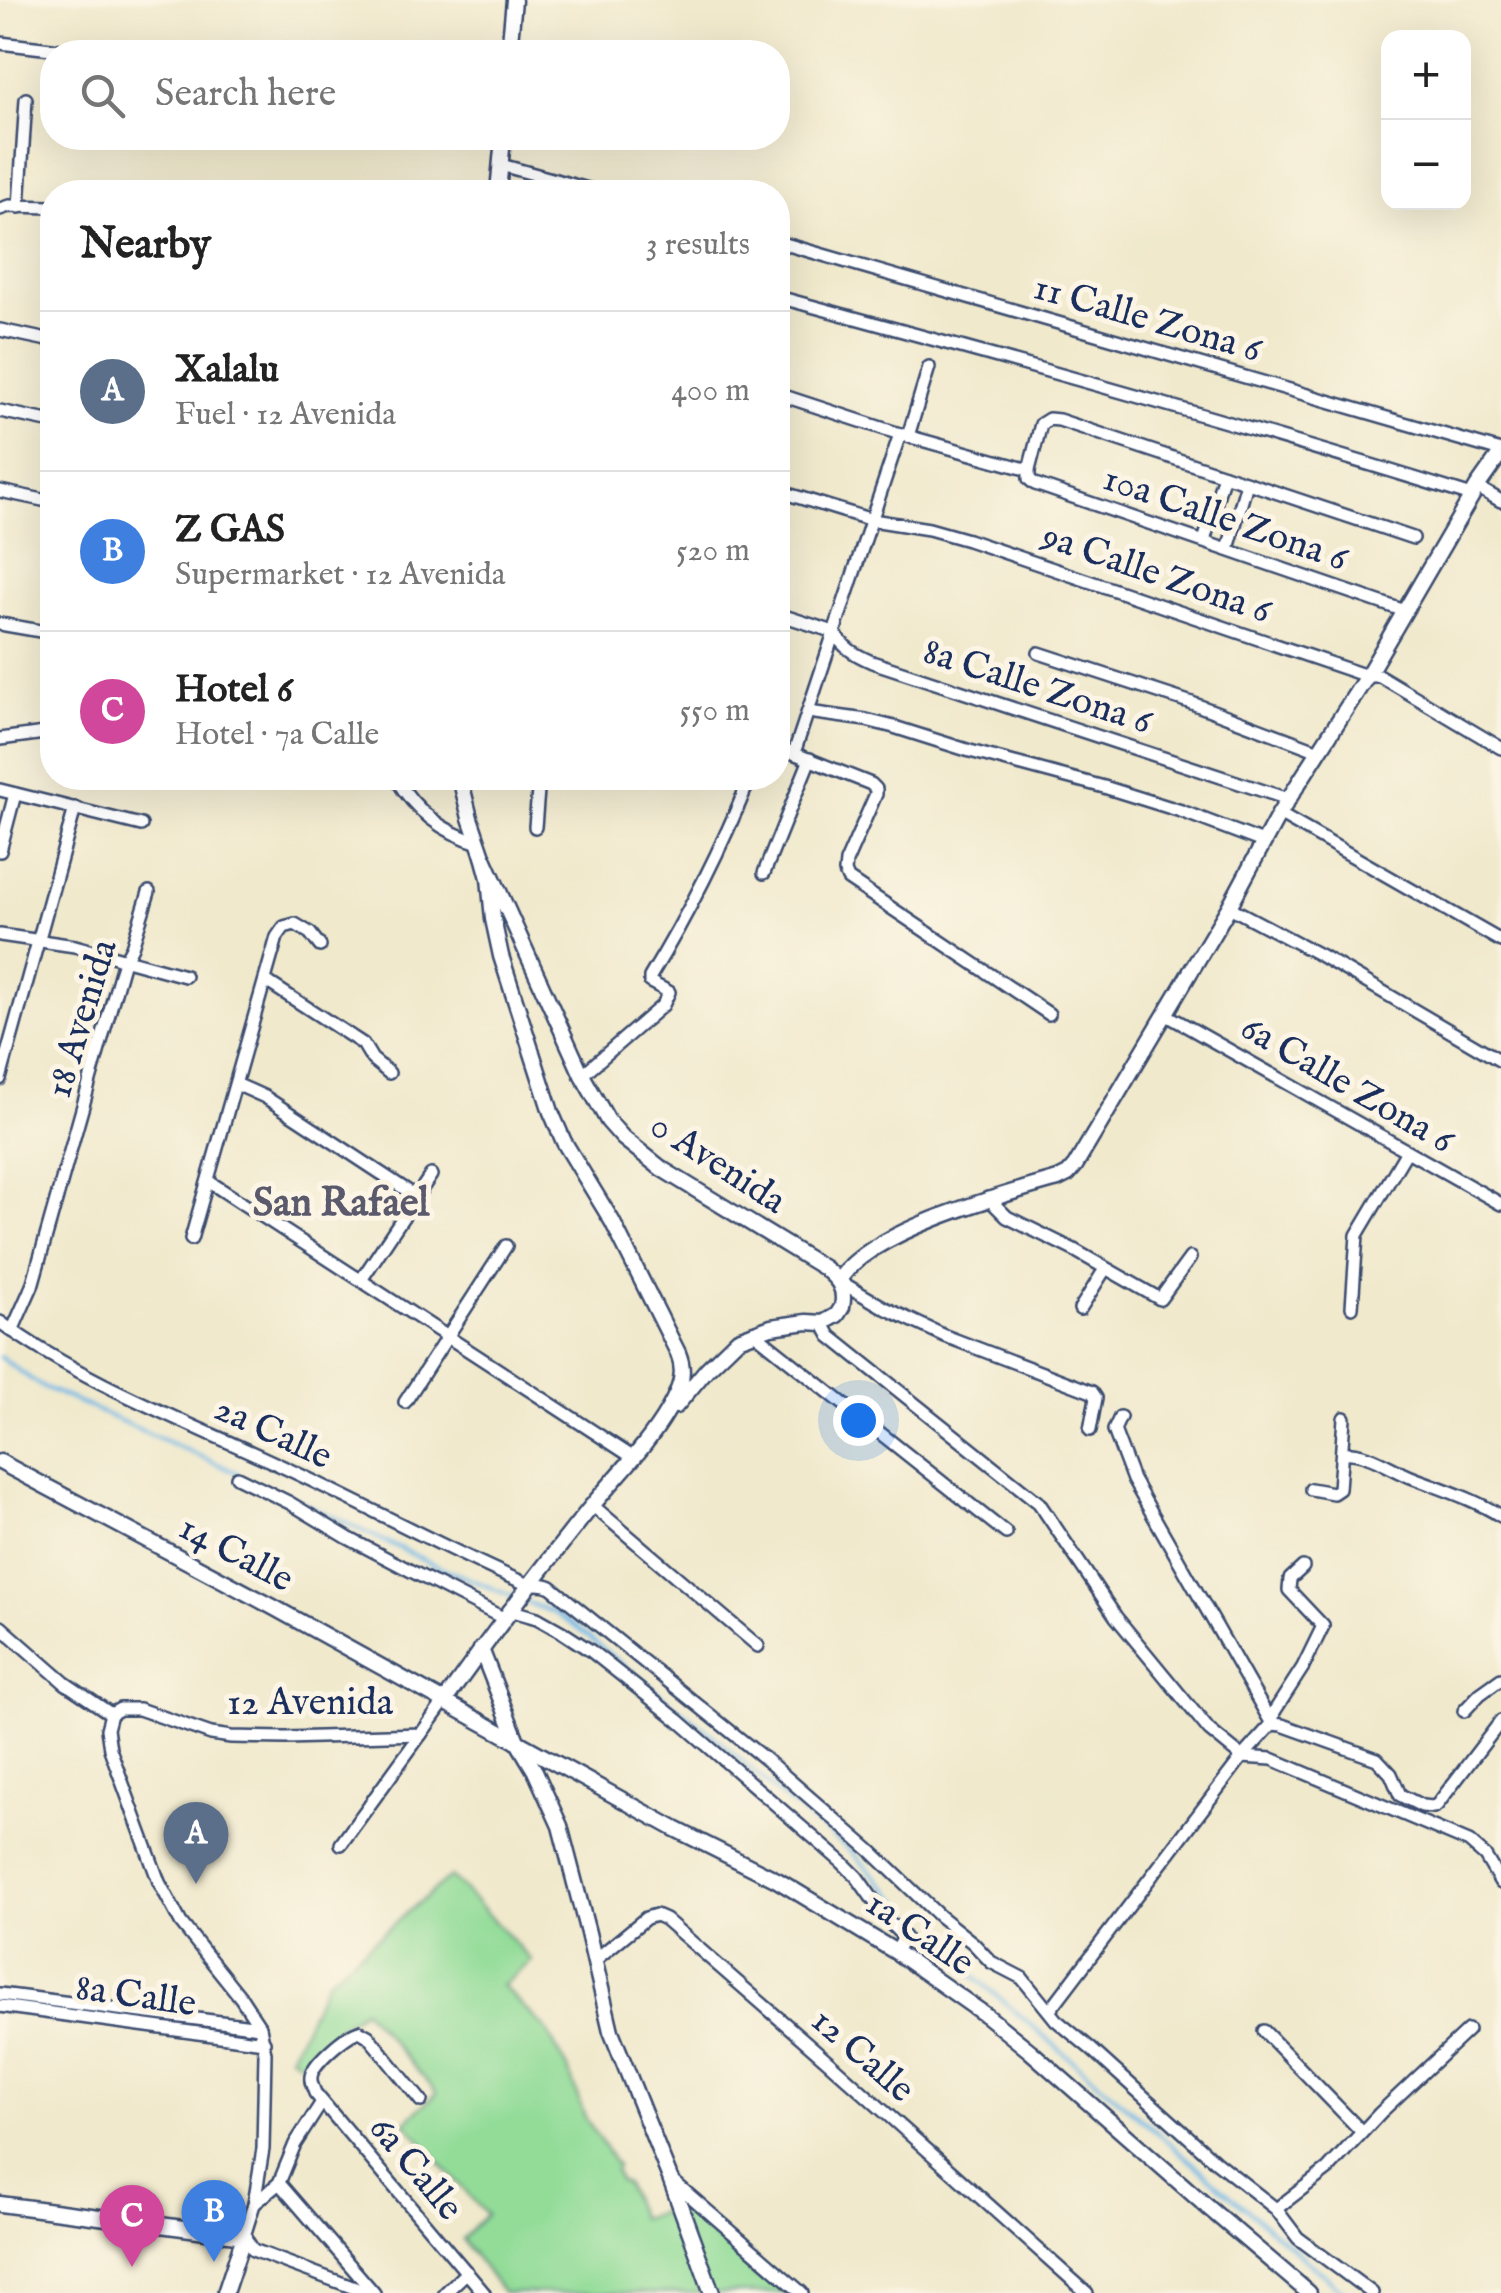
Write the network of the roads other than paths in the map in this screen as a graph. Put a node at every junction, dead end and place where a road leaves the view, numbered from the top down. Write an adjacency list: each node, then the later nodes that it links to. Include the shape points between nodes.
1 (514, 0): 2 (street)
2 (511, 40)
3 (0, 43): 4 (street)
4 (40, 48)
5 (26, 99): 10 (street)
6 (502, 150): 7 (street)
7 (501, 165): 8 (street); 9 (street)
8 (499, 180)
9 (556, 180)
10 (18, 207): 11 (street); 12 (street)
11 (40, 208)
12 (0, 209)
13 (790, 245): 22 (street, 11 Calle Zona 6)
14 (790, 300): 27 (street)
15 (0, 330): 16 (street)
16 (40, 338)
17 (929, 368): 21 (street)
18 (790, 398): 21 (street, 10a Calle Zona 6)
19 (0, 411): 20 (street)
20 (40, 419)
21 (904, 435): 23 (street, 10a Calle Zona 6); 31 (street)
22 (1501, 452): 27 (street)
23 (1029, 474): 24 (street, via 1039,428 1049,419); 33 (street, 10a Calle Zona 6, via 1035,484)
24 (1224, 475): 25 (street); 33 (street)
25 (1247, 483): 32 (street); 34 (street)
26 (0, 492): 29 (street)
27 (1475, 492): 30 (street); 35 (street)
28 (790, 495): 31 (street, 9a Calle Zona 6)
29 (40, 500)
30 (1501, 501)
31 (872, 520): 39 (street); 41 (street, 9a Calle Zona 6, via 968,540)
32 (1413, 538)
33 (1204, 541): 34 (street, 10a Calle Zona 6)
34 (1228, 549): 35 (street, 10a Calle Zona 6)
35 (1405, 611): 41 (street)
36 (790, 618): 39 (street, 8a Calle Zona 6)
37 (0, 624): 38 (street)
38 (40, 632)
39 (834, 632): 42 (street); 56 (street, 8a Calle Zona 6, via 848,650 872,662)
40 (1039, 653): 47 (street)
41 (1367, 676): 45 (street, 9a Calle Zona 6, via 1384,678); 47 (street)
42 (808, 712): 48 (street); 61 (street, via 894,727)
43 (40, 734): 44 (street)
44 (0, 739)
45 (1501, 748)
46 (790, 752): 48 (street)
47 (1319, 752): 56 (street)
48 (794, 753): 49 (street)
49 (810, 760): 64 (street); 74 (street, via 876,789 846,862 852,882)
50 (0, 790): 55 (street)
51 (405, 790): 62 (street, via 430,821)
52 (464, 790): 62 (street, 0 Avenida)
53 (538, 790): 60 (street)
54 (745, 790): 78 (street, via 650,976 669,992 664,1005)
55 (15, 794): 57 (street); 63 (street)
56 (1288, 799): 58 (street)
57 (75, 808): 59 (street); 68 (street)
58 (1278, 814): 61 (street); 69 (street)
59 (141, 825)
60 (535, 827)
61 (1263, 842): 66 (street)
62 (481, 850): 78 (street, 0 Avenida); 101 (street, 0 Avenida, via 500,956 551,1112 681,1361 683,1376)
63 (0, 851)
64 (764, 873)
65 (149, 892): 71 (street, 18 Avenida)
66 (1229, 907): 75 (street); 76 (street)
67 (0, 936): 68 (street)
68 (38, 941): 71 (street); 79 (street)
69 (1501, 942)
70 (320, 946): 73 (street, via 298,926 284,927)
71 (125, 960): 72 (street); 97 (street, 18 Avenida, via 32,1286)
72 (185, 976)
73 (266, 981): 77 (street, via 363,1044); 80 (street)
74 (1049, 1014)
75 (1165, 1014): 81 (street, 6a Calle Zona 6); 85 (street, via 1068,1174)
76 (1501, 1061)
77 (389, 1073)
78 (582, 1075): 92 (street, 0 Avenida, via 608,1121 645,1158)
79 (0, 1078)
80 (236, 1084): 83 (street); 84 (street)
81 (1407, 1151): 86 (street, 6a Calle Zona 6); 93 (street, via 1357,1235)
82 (431, 1175): 84 (street)
83 (208, 1180): 87 (street); 91 (street)
84 (417, 1197): 91 (street)
85 (988, 1198): 90 (street, via 1007,1217); 92 (street, via 878,1246)
86 (1501, 1204)
87 (191, 1239)
88 (506, 1246): 99 (street)
89 (1190, 1258): 90 (street, via 1160,1299)
90 (1105, 1269): 94 (street)
91 (361, 1280): 99 (street)
92 (839, 1282): 96 (street, via 842,1307); 104 (street, via 944,1336 1092,1392)
93 (1352, 1307)
94 (1080, 1309)
95 (0, 1322): 97 (street, 2a Calle)
96 (822, 1323): 98 (street, 0 Avenida); 129 (street, via 1040,1503 1116,1617 1209,1730)
97 (12, 1330): 114 (street, 2a Calle, via 74,1370)
98 (753, 1332): 101 (street, 0 Avenida, via 730,1345); 112 (street)
99 (447, 1336): 100 (street); 106 (street)
100 (405, 1402)
101 (667, 1413): 106 (street, 0 Avenida)
102 (1120, 1417): 124 (street, via 1114,1430 1133,1480)
103 (1344, 1418): 105 (street)
104 (1090, 1430)
105 (1342, 1453): 109 (street, via 1336,1492); 111 (street, via 1370,1457)
106 (634, 1458): 110 (street, 0 Avenida)
107 (0, 1462): 120 (street, 14 Calle)
108 (237, 1477): 115 (street, via 409,1570)
109 (1311, 1489)
110 (592, 1505): 114 (street, 0 Avenida); 117 (street)
111 (1501, 1516)
112 (1006, 1533)
113 (1302, 1567): 124 (street, via 1289,1590 1322,1628)
114 (528, 1586): 115 (street, 12 Avenida); 136 (street, 2a Calle, via 551,1587 641,1658 785,1776 992,1962 1022,1978)
115 (508, 1612): 118 (street, 12 Avenida); 132 (street, via 537,1618 591,1652 825,1846 904,1938)
116 (1, 1628): 122 (street)
117 (758, 1646)
118 (481, 1649): 120 (street, 12 Avenida); 127 (street)
119 (1501, 1679): 121 (street)
120 (444, 1702): 125 (street, 12 Avenida); 127 (street, 1a Calle)
121 (1464, 1710)
122 (111, 1714): 125 (street, 12 Avenida, via 139,1709 231,1737); 137 (street, via 110,1749 159,1882 181,1923)
123 (1501, 1721): 126 (street)
124 (1272, 1724): 126 (street, via 1377,1760 1400,1795 1430,1808); 129 (street)
125 (420, 1734): 130 (street)
126 (1488, 1738): 128 (street)
127 (517, 1741): 132 (street, 1a Calle); 133 (street, via 560,1826)
128 (1501, 1748)
129 (1242, 1757): 131 (street, via 1272,1759 1458,1837 1486,1856); 136 (street)
130 (341, 1844)
131 (1501, 1883)
132 (896, 1952): 158 (street, 1a Calle, via 1030,2051)
133 (595, 1960): 144 (street, via 616,2047); 157 (street, 12 Calle, via 646,1918 660,1916)
134 (0, 1994): 137 (street, 8a Calle)
135 (0, 2006): 140 (street, 8a Calle)
136 (1050, 2010): 148 (street, 2a Calle)
137 (260, 2027): 140 (street)
138 (1468, 2030): 143 (street)
139 (1264, 2031): 143 (street)
140 (264, 2042): 147 (street, via 263,2149)
141 (421, 2101): 142 (street, 6a Calle, via 359,2031 316,2065 311,2076)
142 (322, 2102): 145 (street); 150 (street, 6a Calle)
143 (1362, 2132): 148 (street)
144 (670, 2178): 155 (street); 156 (street)
145 (279, 2182): 147 (street); 152 (street)
146 (0, 2204): 149 (street)
147 (254, 2204): 149 (street)
148 (1276, 2209): 159 (street, 2a Calle, via 1298,2238)
149 (244, 2236): 151 (street); 152 (street, via 253,2250)
150 (467, 2272): 153 (street); 154 (street, 6a Calle)
151 (225, 2293)
152 (371, 2293)
153 (444, 2293)
154 (484, 2293)
155 (712, 2293)
156 (802, 2293)
157 (1088, 2293)
158 (1309, 2293)
159 (1372, 2293)

